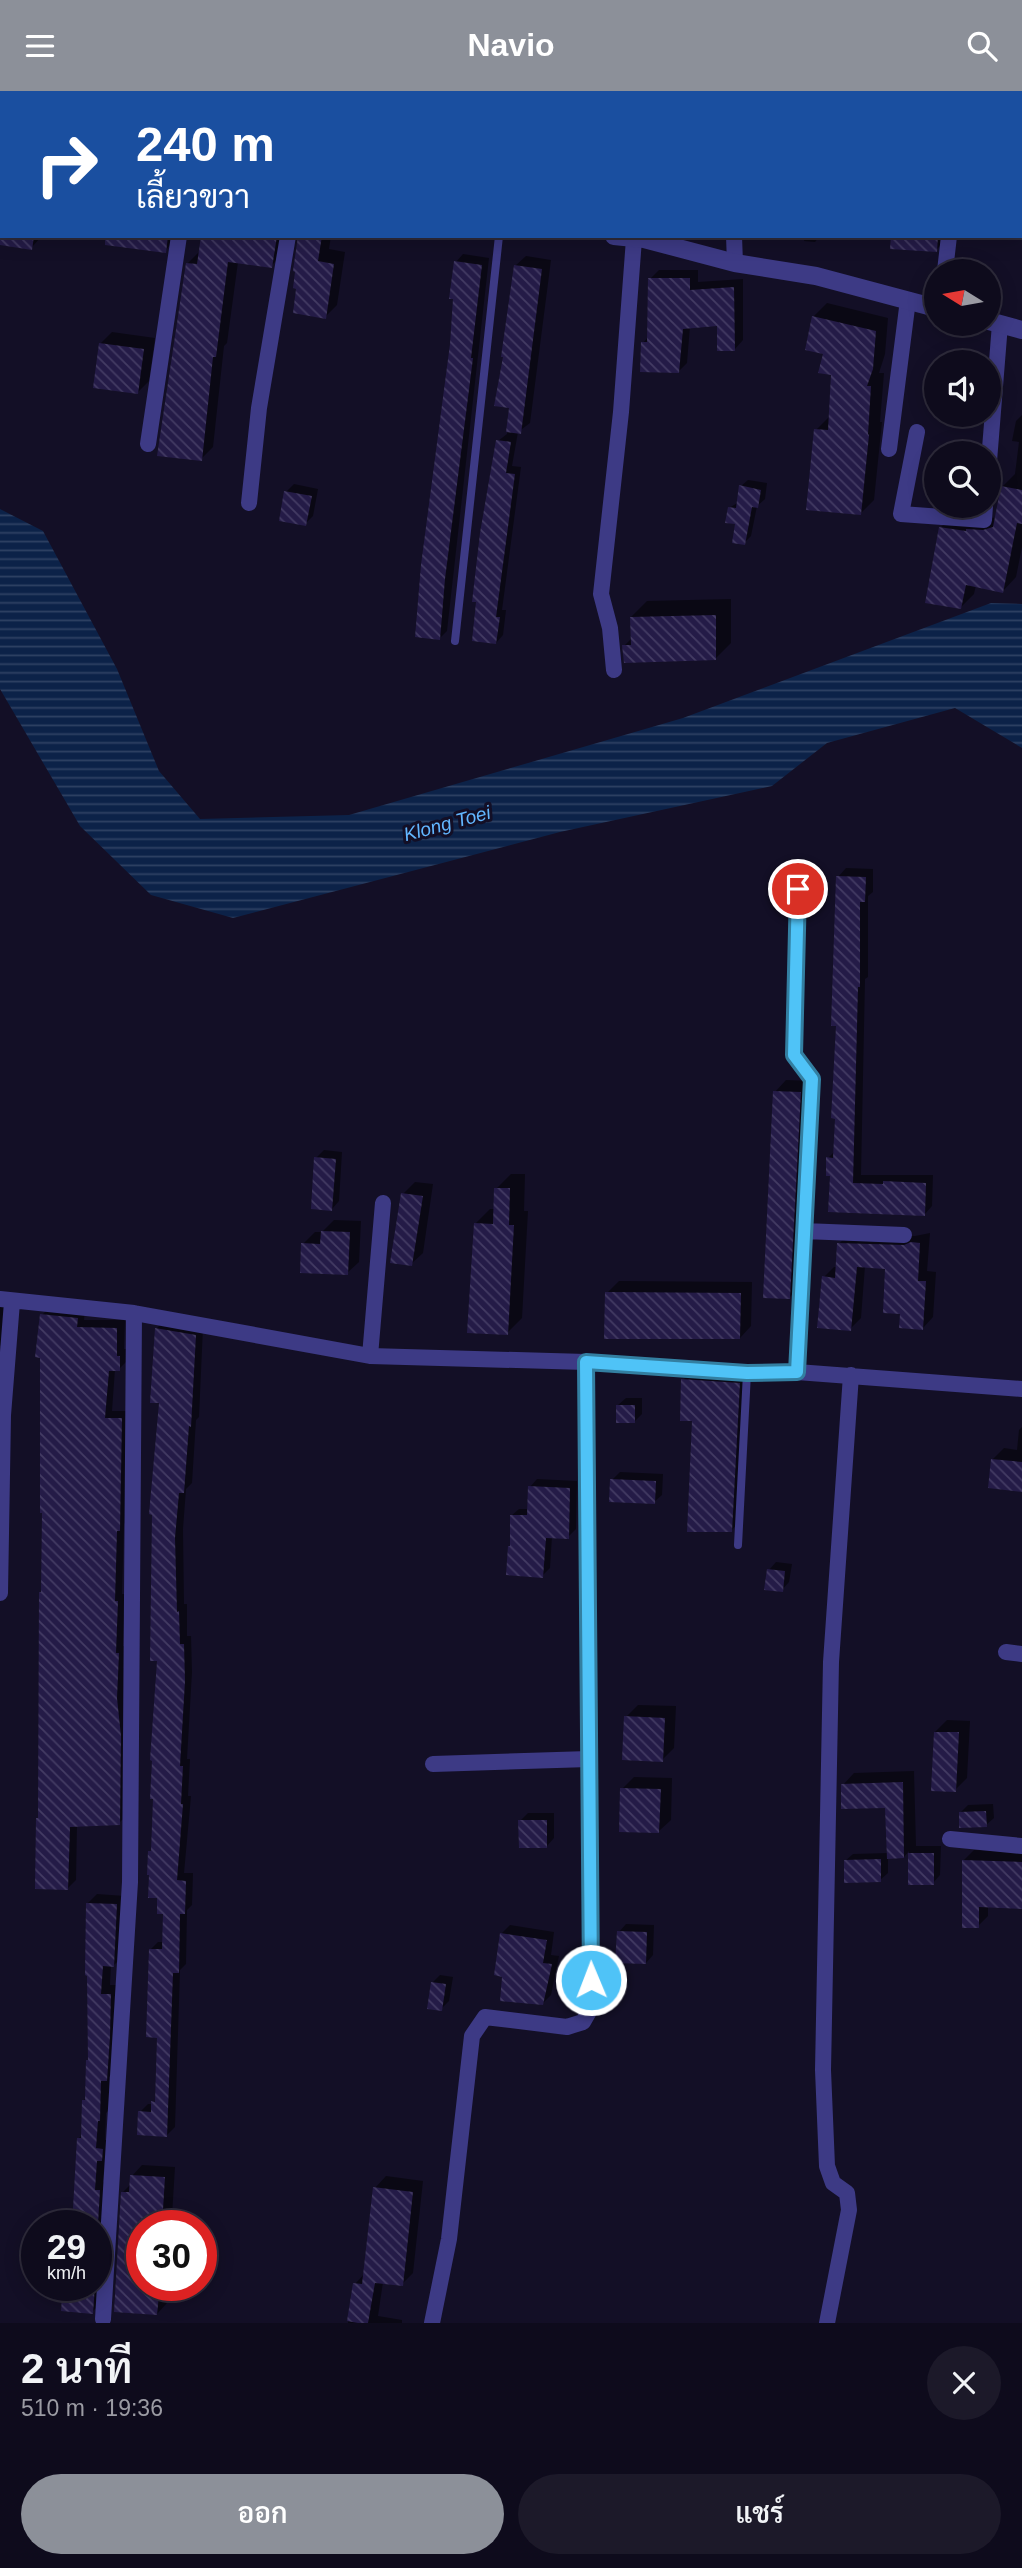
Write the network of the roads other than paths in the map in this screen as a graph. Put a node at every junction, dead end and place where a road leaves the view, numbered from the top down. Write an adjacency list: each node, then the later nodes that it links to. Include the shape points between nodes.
1 (179, 238): 16 (street)
2 (288, 238): 18 (street)
3 (499, 238): 22 (lane)
4 (641, 238): 8 (street); 23 (street, via 600,594 610,628)
5 (734, 238): 8 (street)
6 (949, 238): 7 (street)
7 (946, 259)
8 (735, 263): 9 (street)
9 (908, 300): 10 (street); 17 (street)
10 (924, 305)
11 (1001, 325): 12 (street)
12 (1022, 330)
13 (994, 336): 15 (street)
14 (917, 432): 19 (street, via 901,513)
15 (990, 441)
16 (148, 444)
17 (889, 449)
18 (249, 503)
19 (924, 515)
20 (960, 518): 21 (street)
21 (984, 518)
22 (455, 641)
23 (614, 670)
24 (798, 889): 26 (street, via 794,1055 812,1079)
25 (383, 1203): 30 (street)
26 (804, 1231): 27 (street); 32 (street)
27 (904, 1235)
28 (6, 1301): 29 (street); 37 (street)
29 (134, 1313): 30 (street); 42 (street, via 130,1882)
30 (370, 1356): 31 (street)
31 (586, 1362): 33 (street); 38 (street)
32 (797, 1372): 33 (street); 34 (street)
33 (747, 1373): 36 (lane)
34 (851, 1375): 35 (street); 44 (street, via 831,1662 823,2070 827,2166 833,2183 847,2193 849,2210)
35 (1022, 1389)
36 (738, 1545)
37 (0, 1593)
38 (589, 1759): 39 (street); 43 (street, via 591,2008 583,2022 567,2027 485,2017 472,2036 449,2239)
39 (433, 1764)
40 (950, 1839): 41 (street)
41 (1022, 1846)
42 (103, 2319)
43 (432, 2323)
44 (827, 2323)

